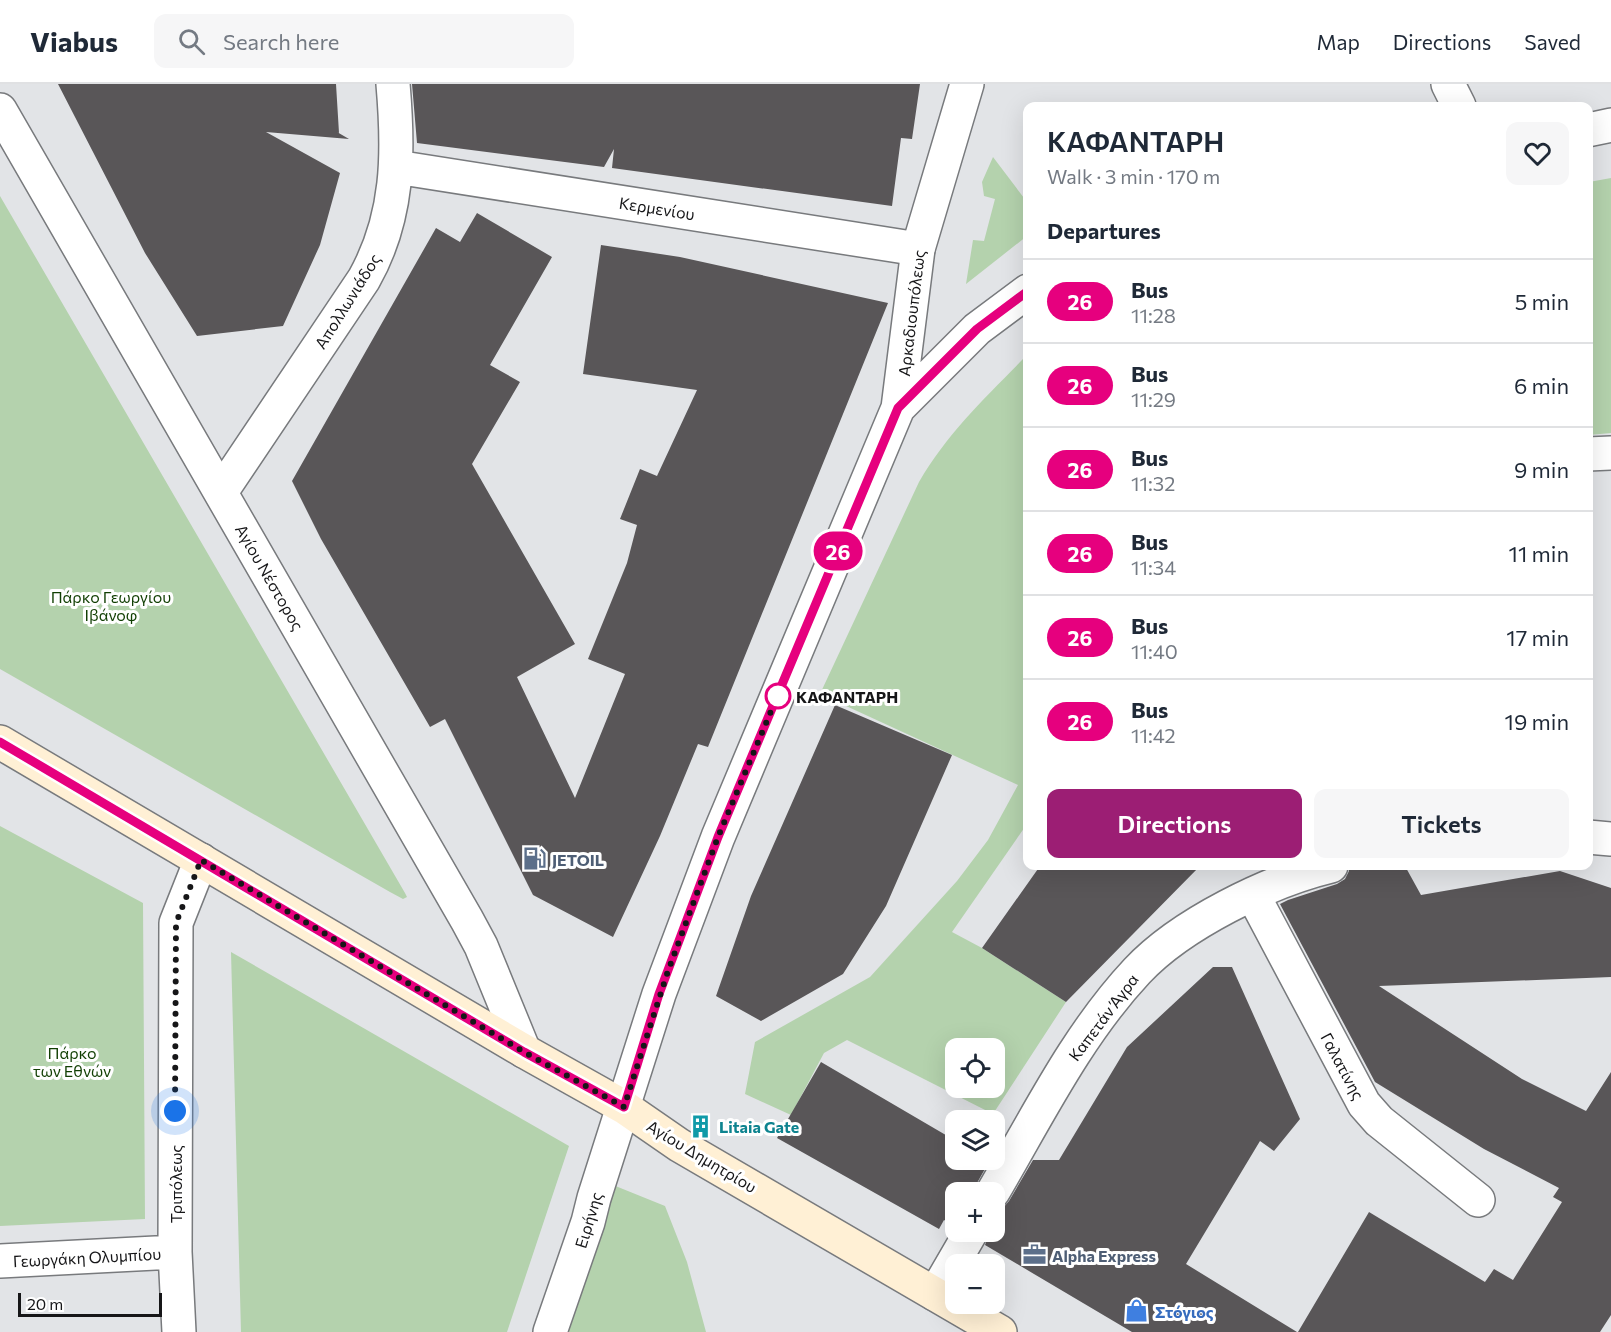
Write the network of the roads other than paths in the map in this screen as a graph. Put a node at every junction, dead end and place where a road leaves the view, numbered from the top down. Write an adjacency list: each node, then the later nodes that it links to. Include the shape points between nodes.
1 (393, 84): 8 (street, Απολλωνιάδος)
2 (967, 84): 9 (street, Αρκαδιουπόλεως)
3 (1448, 84): 4 (street)
4 (1457, 102)
5 (0, 110): 14 (street, Αγίου Νέστορος)
6 (1611, 125): 7 (street)
7 (1593, 129)
8 (396, 167): 9 (street, Κερμενίου); 14 (street, Απολλωνιάδος, via 390,216 376,259)
9 (918, 249): 11 (street, Αρκαδιουπόλεως)
10 (1023, 295): 11 (street, via 977,329)
11 (898, 408): 22 (street, Αρκαδιουπόλεως, via 718,837 659,994)
12 (1611, 453): 13 (street)
13 (1593, 454)
14 (221, 492): 21 (street, Αγίου Νέστορος, via 482,946)
15 (0, 742): 18 (main road, Αγίου Δημητρίου)
16 (1593, 837): 17 (street)
17 (1611, 839)
18 (201, 860): 21 (main road, Αγίου Δημητρίου); 26 (street, Τριπόλεως, via 176,923)
19 (1318, 870): 20 (street, Καπετάν Άγρα)
20 (1253, 895): 23 (street, Καπετάν Άγρα, via 1206,919 1138,970 1076,1052); 24 (street, Γαλατίνης, via 1364,1104 1378,1121)
21 (524, 1052): 22 (main road, Αγίου Δημητρίου)
22 (624, 1107): 28 (main road, Αγίου Δημητρίου, via 679,1145); 30 (street, Ειρήνης)
23 (999, 1182)
24 (1478, 1200)
25 (965, 1242): 28 (street)
26 (175, 1252): 27 (street, Γεωργάκη Ολυμπίου); 29 (street, Τριπόλεως)
27 (0, 1261)
28 (935, 1294): 31 (main road, Αγίου Δημητρίου)
29 (179, 1332)
30 (550, 1332)
31 (1000, 1332)

